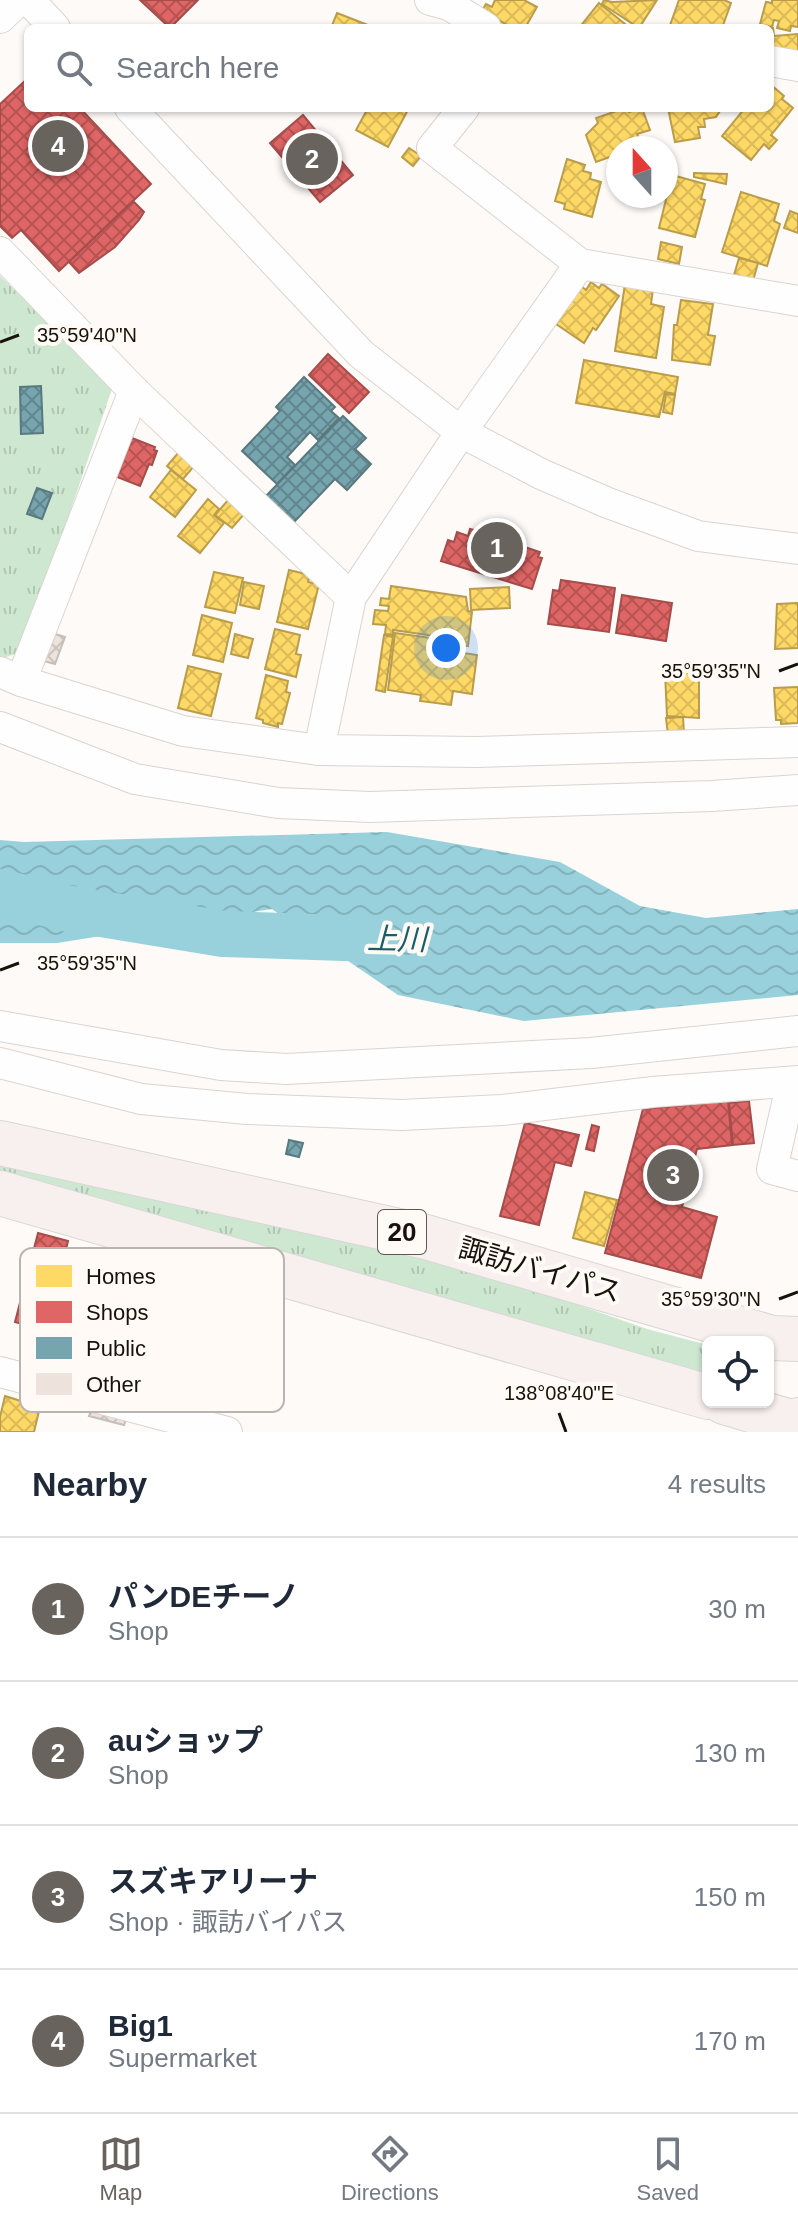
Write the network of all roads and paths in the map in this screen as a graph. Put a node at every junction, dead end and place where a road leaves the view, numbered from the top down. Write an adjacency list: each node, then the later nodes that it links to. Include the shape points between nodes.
1 (19, 0): 4 (street)
2 (29, 0): 5 (street)
3 (430, 0): 6 (street)
4 (0, 18)
5 (51, 24)
6 (480, 24)
7 (774, 62): 8 (street)
8 (798, 66)
9 (134, 112): 15 (street, via 361,354)
10 (461, 112): 12 (street, via 432,148)
11 (0, 252): 14 (street)
12 (580, 264): 13 (street); 15 (street)
13 (797, 298)
14 (134, 391): 17 (street); 18 (street)
15 (461, 432): 16 (street, via 541,474 698,536); 17 (street)
16 (798, 549)
17 (351, 597): 21 (street)
18 (10, 677): 21 (street, via 183,731)
19 (0, 727): 22 (street, via 135,779 278,803 386,806)
20 (798, 742): 21 (street, via 476,752)
21 (319, 750)
22 (798, 790)
23 (0, 1026): 24 (street, via 221,1065 286,1069 591,1053)
24 (798, 1031)
25 (0, 1063): 26 (street, via 141,1099 402,1115)
26 (795, 1082): 28 (street, via 772,1169)
27 (0, 1143): 32 (highway, 諏訪バイパス / 20, via 426,1237 772,1338)
28 (798, 1176)
29 (0, 1193): 30 (highway)
30 (191, 1248)
31 (284, 1275): 35 (highway)
32 (798, 1339)
33 (0, 1372): 34 (street)
34 (20, 1379)
35 (702, 1395)
36 (752, 1408): 38 (highway)
37 (119, 1412): 39 (street)
38 (794, 1417)
39 (152, 1423): 40 (street)
40 (227, 1432)

